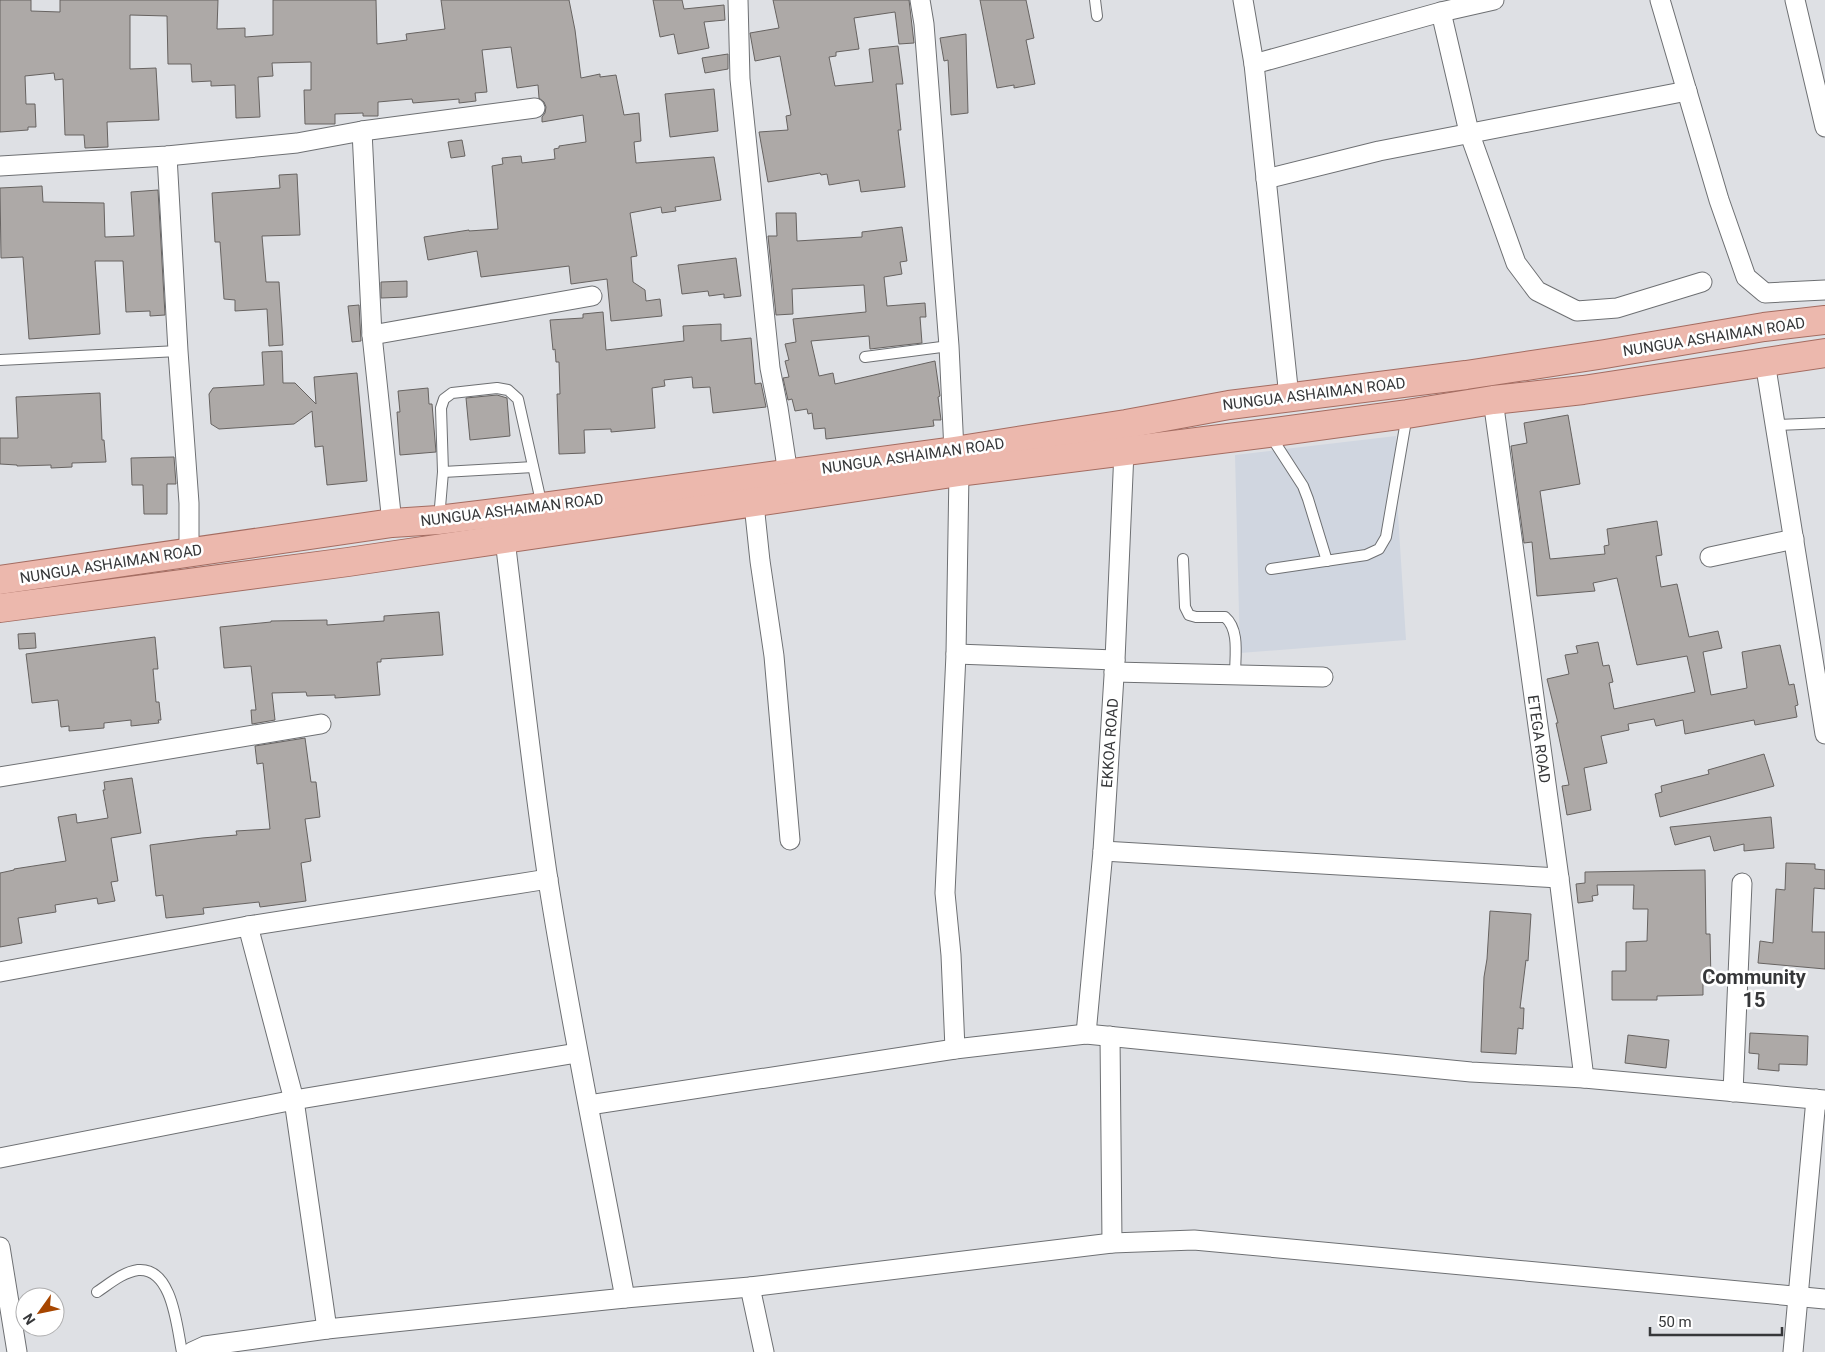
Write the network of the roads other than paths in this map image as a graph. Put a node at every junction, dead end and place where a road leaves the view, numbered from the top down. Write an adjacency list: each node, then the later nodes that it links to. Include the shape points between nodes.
1 (738, 0): 43 (street, via 740,79 770,368)
2 (920, 0): 26 (street)
3 (1095, 0): 9 (lane)
4 (1243, 0): 10 (street)
5 (1494, 0): 8 (street)
6 (1660, 0): 12 (street)
7 (1795, 0): 11 (street)
8 (1441, 12): 10 (street); 16 (street)
9 (1097, 16)
10 (1254, 64): 19 (street)
11 (1820, 84): 14 (street)
12 (1687, 91): 16 (street); 21 (street, via 1746,277 1765,293)
13 (535, 108): 15 (street)
14 (1825, 127)
15 (362, 131): 17 (street, via 297,144); 24 (street)
16 (1469, 132): 19 (street); 20 (street, via 1516,264 1537,291 1577,311 1617,308)
17 (167, 156): 18 (street); 27 (street)
18 (0, 166)
19 (1266, 179): 33 (street)
20 (1702, 282)
21 (1825, 290)
22 (592, 296): 24 (street)
23 (1825, 320): 25 (main road, NUNGUA ASHAIMAN ROAD)
24 (372, 335): 47 (street)
25 (1697, 338): 32 (main road); 33 (main road, NUNGUA ASHAIMAN ROAD, via 1466,375)
26 (949, 346): 29 (lane); 40 (street)
27 (178, 351): 30 (lane); 50 (street, via 189,503)
28 (1825, 353): 31 (main road, NUNGUA ASHAIMAN ROAD)
29 (865, 357)
30 (0, 360)
31 (1764, 362): 32 (main road, NUNGUA ASHAIMAN ROAD); 37 (street)
32 (1703, 371): 34 (main road, NUNGUA ASHAIMAN ROAD)
33 (1289, 397): 40 (main road, NUNGUA ASHAIMAN ROAD, via 1126,424)
34 (1493, 400): 35 (main road, NUNGUA ASHAIMAN ROAD); 66 (street, ETEGA ROAD)
35 (1419, 412): 38 (main road, NUNGUA ASHAIMAN ROAD); 53 (lane, via 1386,538 1379,548 1366,556)
36 (1825, 422): 37 (lane)
37 (1775, 425): 48 (street)
38 (1268, 434): 39 (main road, NUNGUA ASHAIMAN ROAD); 53 (lane, via 1303,486)
39 (1124, 450): 40 (main road, NUNGUA ASHAIMAN ROAD); 58 (street, EKKOA ROAD)
40 (956, 462): 43 (main road, NUNGUA ASHAIMAN ROAD); 44 (main road, NUNGUA ASHAIMAN ROAD); 57 (street)
41 (533, 467): 42 (lane); 42 (lane, via 518,399 508,390 498,388 452,394 444,399 441,408); 45 (lane)
42 (443, 472): 46 (lane)
43 (788, 474): 45 (main road, NUNGUA ASHAIMAN ROAD)
44 (754, 504): 49 (main road, NUNGUA ASHAIMAN ROAD); 64 (street, via 774,656)
45 (543, 508): 46 (main road, NUNGUA ASHAIMAN ROAD)
46 (438, 520): 47 (main road, NUNGUA ASHAIMAN ROAD)
47 (392, 523): 50 (main road, NUNGUA ASHAIMAN ROAD)
48 (1794, 539): 51 (street); 62 (street)
49 (505, 540): 56 (main road, NUNGUA ASHAIMAN ROAD); 67 (street)
50 (189, 552): 55 (main road, NUNGUA ASHAIMAN ROAD)
51 (1710, 557)
52 (1183, 559): 59 (lane, via 1185,607 1189,614 1225,617 1231,622)
53 (1327, 561): 54 (lane)
54 (1271, 569)
55 (0, 580)
56 (0, 608)
57 (956, 654): 58 (street); 73 (street, via 945,893)
58 (1115, 666): 59 (street); 65 (street, EKKOA ROAD)
59 (1235, 675): 60 (street)
60 (1323, 677)
61 (321, 724): 63 (street)
62 (1825, 734)
63 (0, 777)
64 (790, 840)
65 (1103, 851): 66 (street); 71 (street, EKKOA ROAD)
66 (1559, 878): 75 (street, ETEGA ROAD)
67 (548, 879): 69 (street); 74 (street)
68 (1742, 883): 76 (street)
69 (248, 926): 70 (street); 78 (street)
70 (0, 972)
71 (1086, 1034): 72 (street); 73 (street)
72 (1110, 1036): 75 (street, via 1471,1072); 81 (street)
73 (955, 1049): 79 (street)
74 (577, 1053): 78 (street); 79 (street)
75 (1584, 1078): 76 (street)
76 (1733, 1092): 77 (street)
77 (1821, 1099): 86 (street)
78 (294, 1100): 80 (street); 89 (street)
79 (589, 1105): 87 (street)
80 (0, 1158)
81 (1112, 1243): 84 (street); 86 (street, via 1221,1242)
82 (0, 1248): 83 (street)
83 (3, 1280): 90 (street)
84 (750, 1288): 87 (street); 93 (street)
85 (96, 1292): 91 (lane, via 138,1270 160,1278 170,1296)
86 (1797, 1296): 88 (street); 94 (street)
87 (625, 1298): 89 (street)
88 (1825, 1299)
89 (327, 1329): 92 (street, via 205,1346)
90 (17, 1352)
91 (182, 1352)
92 (192, 1352)
93 (764, 1352)
94 (1793, 1352)

